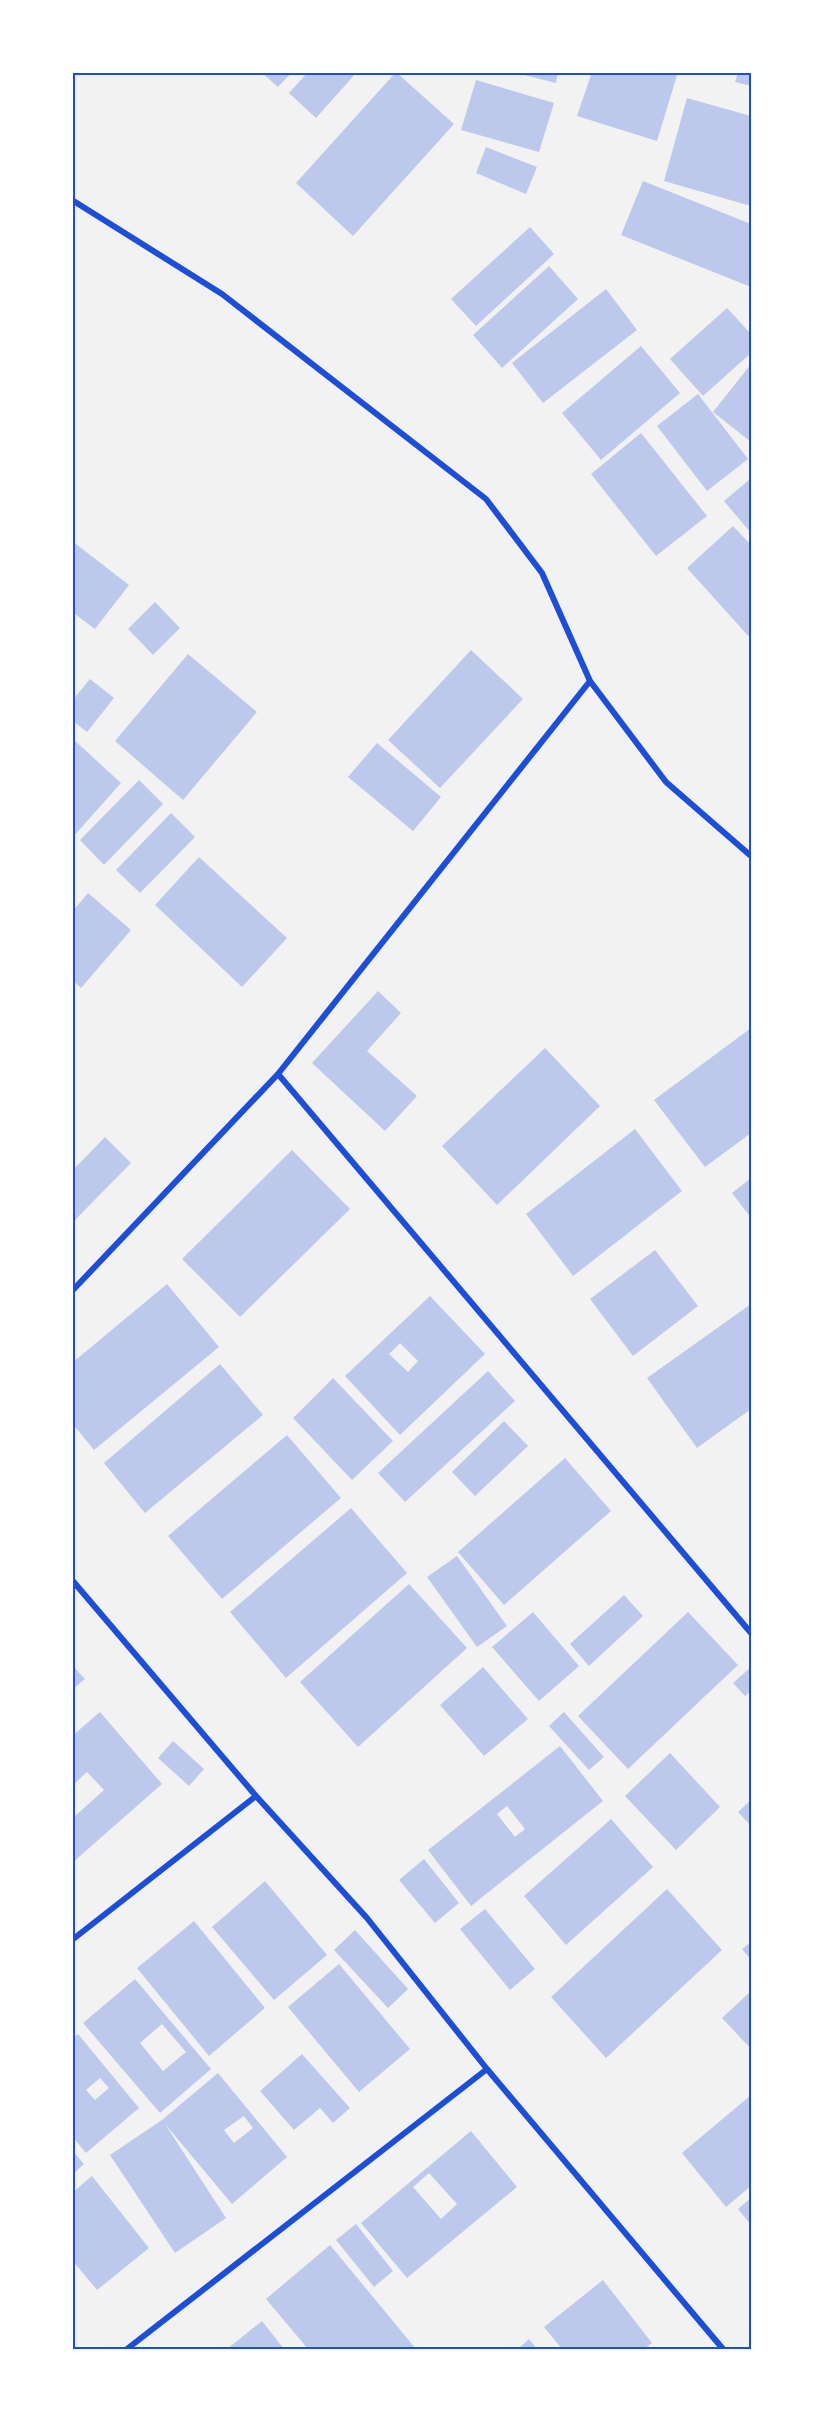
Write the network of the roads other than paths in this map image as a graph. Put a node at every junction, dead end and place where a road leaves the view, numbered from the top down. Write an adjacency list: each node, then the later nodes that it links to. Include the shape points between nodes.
1 (72, 200): 2 (street, via 222,294 486,499 542,573)
2 (590, 681): 3 (street, via 666,782); 4 (street)
3 (751, 856)
4 (279, 1074): 5 (street); 7 (street)
5 (72, 1291)
6 (72, 1580): 8 (street)
7 (751, 1633)
8 (256, 1796): 9 (street); 10 (street, via 367,1918)
9 (72, 1940)
10 (487, 2069): 11 (street); 12 (street)
11 (127, 2349)
12 (723, 2349)

